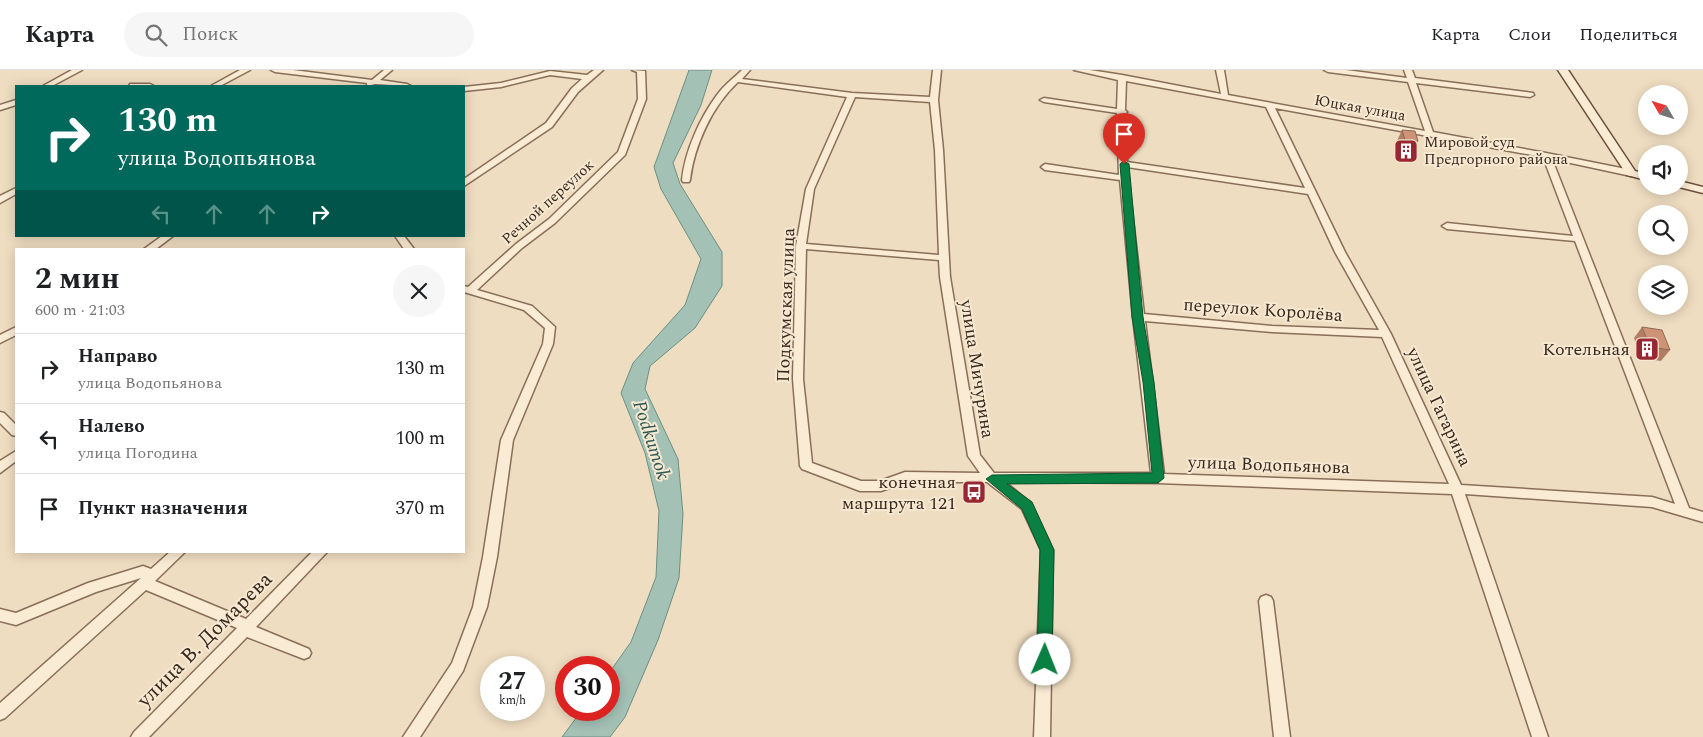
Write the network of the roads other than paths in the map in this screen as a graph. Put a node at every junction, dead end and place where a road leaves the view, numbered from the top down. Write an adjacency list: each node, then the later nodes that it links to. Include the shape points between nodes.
1 (78, 70): 18 (street)
2 (246, 70): 19 (street)
3 (275, 70): 20 (street)
4 (388, 70): 20 (street)
5 (599, 70): 15 (street)
6 (636, 70): 56 (street, Речной переулок, via 642,72 642,99 622,152 552,221)
7 (746, 70): 16 (street)
8 (937, 70): 25 (street, улица Мичурина)
9 (1082, 70): 14 (street, Юцкая улица)
10 (1220, 70): 24 (street)
11 (1328, 70): 17 (street)
12 (1408, 70): 17 (street)
13 (1563, 70): 37 (street)
14 (1122, 77): 24 (street, Юцкая улица); 30 (street)
15 (588, 78): 21 (street, via 550,73 500,85); 36 (street, via 549,125)
16 (736, 80): 22 (street); 40 (street, via 717,101 686,170)
17 (1412, 80): 23 (street); 31 (street)
18 (50, 85)
19 (217, 85)
20 (371, 85)
21 (465, 89)
22 (852, 95): 25 (street); 52 (street, Подкумская улица, via 810,189)
23 (1530, 95)
24 (1225, 98): 28 (street, Юцкая улица)
25 (934, 100): 55 (street, улица Мичурина)
26 (1044, 100): 30 (street)
27 (15, 102): 29 (street)
28 (1270, 106): 31 (street, Юцкая улица); 46 (street, улица Гагарина)
29 (0, 108)
30 (1123, 112): 33 (street)
31 (1430, 134): 32 (street, Юцкая улица)
32 (1546, 155): 37 (street, Юцкая улица); 51 (street)
33 (1124, 164): 39 (street); 46 (street)
34 (1046, 167): 39 (street)
35 (465, 170): 36 (street)
36 (477, 173): 41 (street)
37 (1631, 173): 38 (street)
38 (1638, 175)
39 (1125, 178): 57 (street)
40 (686, 180)
41 (465, 182)
42 (1688, 186): 43 (street)
43 (1703, 190)
44 (0, 192): 45 (street)
45 (15, 192): 47 (street)
46 (1312, 192): 59 (street, улица Гагарина, via 1340,252)
47 (0, 200)
48 (1447, 226): 51 (street)
49 (167, 237): 53 (street)
50 (400, 237): 54 (street)
51 (1578, 239): 69 (street)
52 (801, 246): 55 (street); 64 (street, Подкумская улица, via 798,379)
53 (151, 248)
54 (407, 248)
55 (944, 258): 67 (street, улица Мичурина, via 974,456)
56 (467, 290): 80 (street, via 528,308 550,327 548,344 507,440 480,608 458,666)
57 (1138, 317): 59 (street, переулок Королёва, via 1272,330); 66 (street, via 1149,382)
58 (15, 331): 60 (street)
59 (1386, 334): 68 (street, улица Гагарина)
60 (0, 340)
61 (0, 416): 62 (street)
62 (15, 431)
63 (15, 456): 65 (street)
64 (806, 466): 67 (street, улица Водопьянова, via 860,486 881,486 905,477)
65 (0, 468)
66 (1158, 478): 67 (street, улица Водопьянова); 68 (street, улица Водопьянова)
67 (992, 479): 81 (street, улица Мичурина, via 1027,506 1047,550)
68 (1457, 489): 69 (street, улица Водопьянова, via 1652,502); 83 (street, улица Гагарина)
69 (1684, 510): 70 (street, улица Водопьянова)
70 (1703, 517)
71 (178, 553): 73 (street)
72 (320, 553): 76 (street, улица В. Домарева)
73 (150, 579): 75 (street, via 143,572 93,587 16,619); 76 (street); 78 (street)
74 (1266, 601): 82 (street)
75 (0, 615)
76 (249, 627): 77 (street, via 251,632); 79 (street, улица В. Домарева)
77 (304, 653)
78 (0, 713)
79 (139, 737)
80 (412, 737)
81 (1042, 737)
82 (1282, 737)
83 (1540, 737)

